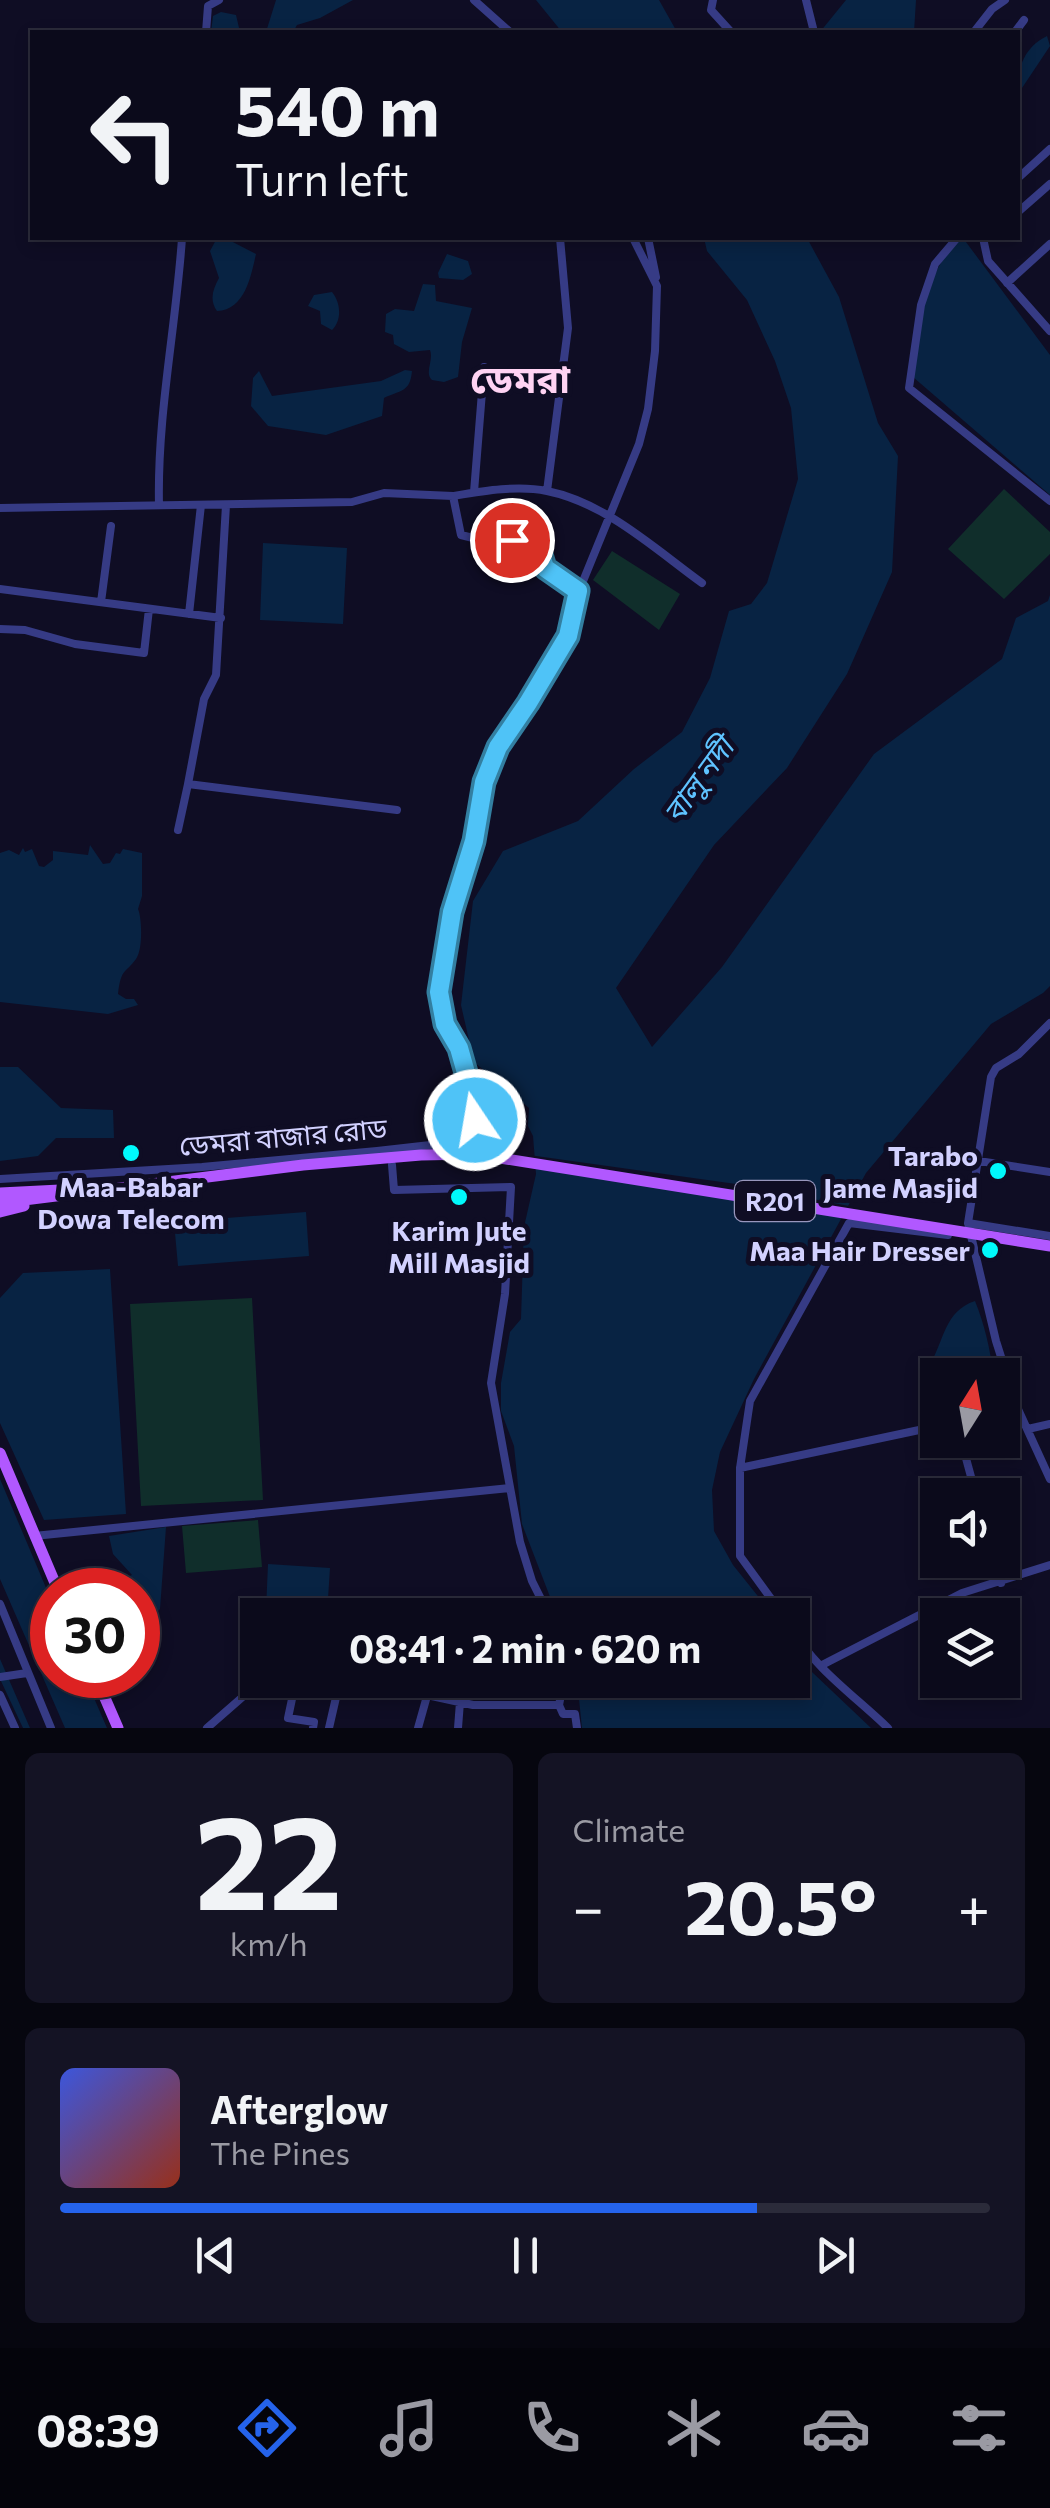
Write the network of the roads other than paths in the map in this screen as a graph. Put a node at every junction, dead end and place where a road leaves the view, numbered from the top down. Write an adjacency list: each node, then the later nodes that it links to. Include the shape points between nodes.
1 (219, 0): 7 (street, via 208,6)
2 (474, 0): 8 (street)
3 (714, 0): 9 (street, via 711,10)
4 (806, 0): 10 (street)
5 (1005, 0): 11 (street)
6 (1024, 20): 12 (street)
7 (206, 30)
8 (508, 30)
9 (728, 30)
10 (814, 30)
11 (976, 30)
12 (1016, 30)
13 (1050, 149): 14 (street)
14 (1020, 176)
15 (1050, 184): 16 (street)
16 (1020, 210)
17 (182, 240): 36 (street, via 158,448)
18 (560, 240): 31 (street, via 568,328)
19 (634, 240): 25 (street)
20 (648, 240): 25 (street, ডেমরা বাজার রোড)
21 (955, 240): 33 (street, via 935,264 921,305 909,388)
22 (985, 240): 24 (street, via 988,261)
23 (1050, 244): 24 (street)
24 (1007, 283): 27 (street)
25 (657, 286): 38 (street, ডেমরা বাজার রোড, via 648,408)
26 (1050, 315): 27 (street)
27 (1042, 322): 28 (street)
28 (1050, 330)
29 (484, 367): 30 (street)
30 (474, 492): 31 (street); 32 (street)
31 (547, 492): 38 (street)
32 (453, 496): 35 (street, via 384,492 352,502); 42 (street, via 461,534 540,551 545,568)
33 (1050, 501)
34 (201, 505): 35 (street); 36 (street); 45 (street)
35 (226, 505): 46 (street)
36 (159, 506): 37 (street)
37 (0, 508)
38 (608, 515): 40 (street); 42 (street, ডেমরা বাজার রোড)
39 (111, 526): 43 (street)
40 (702, 583)
41 (0, 589): 43 (street)
42 (578, 591): 56 (street, ডেমরা বাজার রোড, via 568,636 498,747 484,782 452,912 439,992 476,1108 470,1130 448,1143 378,1151)
43 (101, 602): 44 (street)
44 (149, 609): 45 (street); 47 (street, via 144,653)
45 (189, 614): 46 (street)
46 (221, 618): 48 (street, via 216,675 204,699)
47 (0, 629)
48 (188, 784): 49 (street); 50 (street)
49 (398, 810)
50 (178, 830)
51 (1050, 1023): 53 (street, via 991,1077)
52 (927, 1154): 53 (street)
53 (980, 1159): 55 (street); 62 (street)
54 (392, 1165): 74 (street, via 394,1190 511,1187 492,1383)
55 (1050, 1172)
56 (0, 1178)
57 (89, 1190): 58 (main road); 59 (main road); 65 (main road, R201, bridge, via 473,1154)
58 (0, 1193)
59 (37, 1200): 60 (main road); 61 (main road)
60 (0, 1203)
61 (0, 1212)
62 (968, 1223): 63 (street); 64 (street)
63 (1050, 1236)
64 (972, 1238): 66 (street); 72 (street, via 850,1223 750,1401)
65 (1050, 1246)
66 (1002, 1358)
67 (1020, 1412): 69 (street)
68 (1050, 1424): 69 (street)
69 (1028, 1428): 73 (street)
70 (920, 1430): 72 (street)
71 (0, 1453): 75 (main road)
72 (740, 1468): 81 (street, via 740,1556)
73 (1050, 1479)
74 (510, 1488): 75 (street); 80 (street)
75 (34, 1536): 77 (main road)
76 (1050, 1565): 79 (street)
77 (48, 1568)
78 (1000, 1578): 79 (street)
79 (1001, 1583): 84 (street, via 962,1593)
80 (541, 1598)
81 (770, 1598)
82 (0, 1604): 85 (street)
83 (810, 1658): 84 (street)
84 (822, 1665): 106 (street)
85 (27, 1672): 86 (street); 98 (street)
86 (4, 1676)
87 (0, 1695): 97 (street)
88 (105, 1698): 99 (main road)
89 (241, 1698): 100 (street)
90 (292, 1698): 101 (street, via 288,1718 314,1722)
91 (336, 1698): 102 (street)
92 (426, 1698): 103 (street)
93 (438, 1698): 95 (street)
94 (561, 1698): 96 (street)
95 (460, 1702): 96 (street); 104 (street)
96 (560, 1704): 105 (street, via 564,1714 574,1714)
97 (15, 1728)
98 (51, 1728)
99 (118, 1728)
100 (207, 1728)
101 (313, 1728)
102 (328, 1728)
103 (418, 1728)
104 (458, 1728)
105 (577, 1728)
106 (888, 1728)

